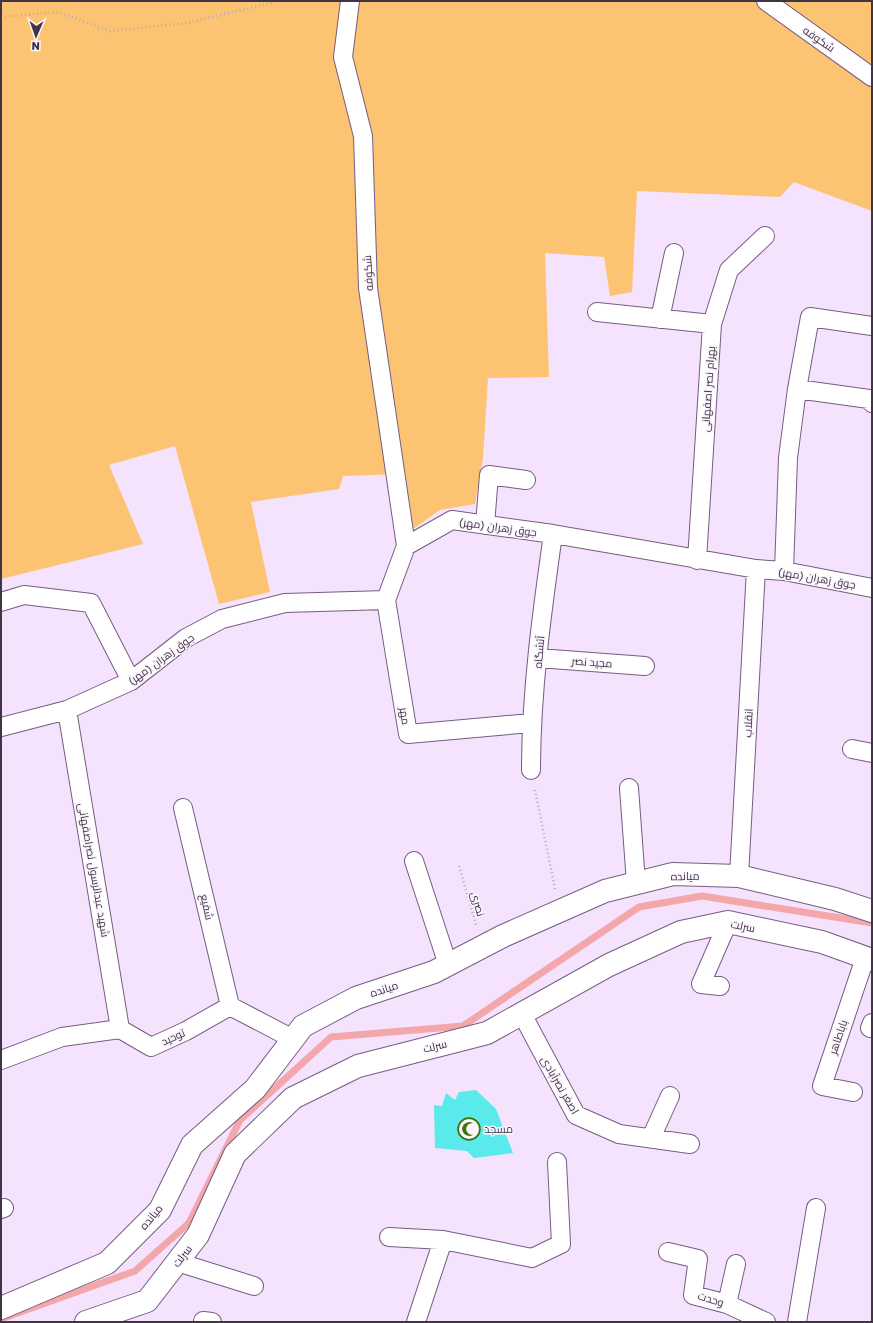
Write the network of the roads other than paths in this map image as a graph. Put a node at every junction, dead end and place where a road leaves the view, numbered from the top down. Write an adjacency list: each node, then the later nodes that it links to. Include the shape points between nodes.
1 (350, 1): 15 (street, شکوفه, via 343,57 363,136 368,288)
2 (766, 1): 3 (street, شکوفه)
3 (872, 77)
4 (765, 236): 8 (street, بهرام نصر اصفهانی, via 729,270)
5 (674, 253): 7 (street)
6 (598, 312): 7 (street)
7 (660, 319): 8 (street)
8 (712, 324): 16 (street, بهرام نصر اصفهانی)
9 (872, 326): 10 (street, via 810,317)
10 (797, 389): 11 (street, via 869,400); 18 (street, via 788,458)
11 (872, 403)
12 (526, 480): 13 (street, via 489,475)
13 (485, 525): 14 (street, جوق زهران (مهر)); 15 (street, جوق زهران (مهر), via 452,520)
14 (553, 534): 16 (street, جوق زهران (مهر)); 22 (street, آتشگاه)
15 (406, 546): 20 (street)
16 (697, 560): 17 (street, جوق زهران (مهر))
17 (756, 569): 18 (street, جوق زهران (مهر)); 34 (street, انقلاب)
18 (784, 571): 19 (street, جوق زهران (مهر))
19 (872, 588)
20 (386, 600): 24 (street, جوق زهران (مهر), via 285,603 222,619 186,638); 26 (street, مهر, via 408,734)
21 (1, 602): 24 (street, via 24,595 91,603)
22 (538, 658): 23 (street, مجید نصر); 26 (street, آتشگاه)
23 (645, 666)
24 (131, 681): 25 (street, جوق زهران (مهر))
25 (67, 710): 27 (street, جوق زهران (مهر)); 43 (street, شهید عبدالرسول نصراصفهانی)
26 (531, 723): 30 (street, آتشگاه)
27 (1, 726)
28 (852, 750): 29 (street)
29 (872, 753)
30 (531, 770)
31 (628, 788): 35 (street)
32 (183, 808): 41 (street, شفیع)
33 (414, 861): 39 (street)
34 (739, 876): 35 (street, میانده, via 673,874); 36 (street, میانده, via 835,899)
35 (636, 883): 39 (street, میانده, via 605,891 559,911)
36 (872, 911)
37 (728, 922): 38 (street, سرلت, via 822,942); 40 (street, via 701,984); 42 (street, سرلت, via 681,932 609,965)
38 (869, 959): 46 (street, باباطاهر, via 822,1086)
39 (448, 965): 44 (street, میانده, via 356,998 303,1026)
40 (720, 986)
41 (230, 1006): 43 (street, توحید, via 151,1047); 44 (street)
42 (522, 1014): 48 (street, اصغر نصرآبادی, via 576,1116 619,1134); 55 (street, سرلت, via 487,1034 358,1066 293,1098 235,1154 198,1235)
43 (120, 1029): 45 (street, via 62,1037)
44 (293, 1039): 59 (street, میانده, via 255,1089 192,1145 160,1210 107,1264)
45 (2, 1056)
46 (853, 1092)
47 (670, 1096): 48 (street)
48 (651, 1138): 49 (street, اصغر نصرآبادی)
49 (690, 1144)
50 (557, 1162): 53 (street, via 561,1244 532,1258)
51 (816, 1208): 63 (street)
52 (389, 1237): 53 (street)
53 (443, 1240): 61 (street)
54 (668, 1252): 58 (street, وحدت, via 698,1259 693,1295)
55 (177, 1262): 57 (street); 60 (street, سرلت, via 147,1301)
56 (736, 1264): 58 (street)
57 (254, 1286)
58 (727, 1304): 62 (street, وحدت)
59 (1, 1308)
60 (86, 1322)
61 (416, 1322)
62 (766, 1322)
63 (796, 1322)

